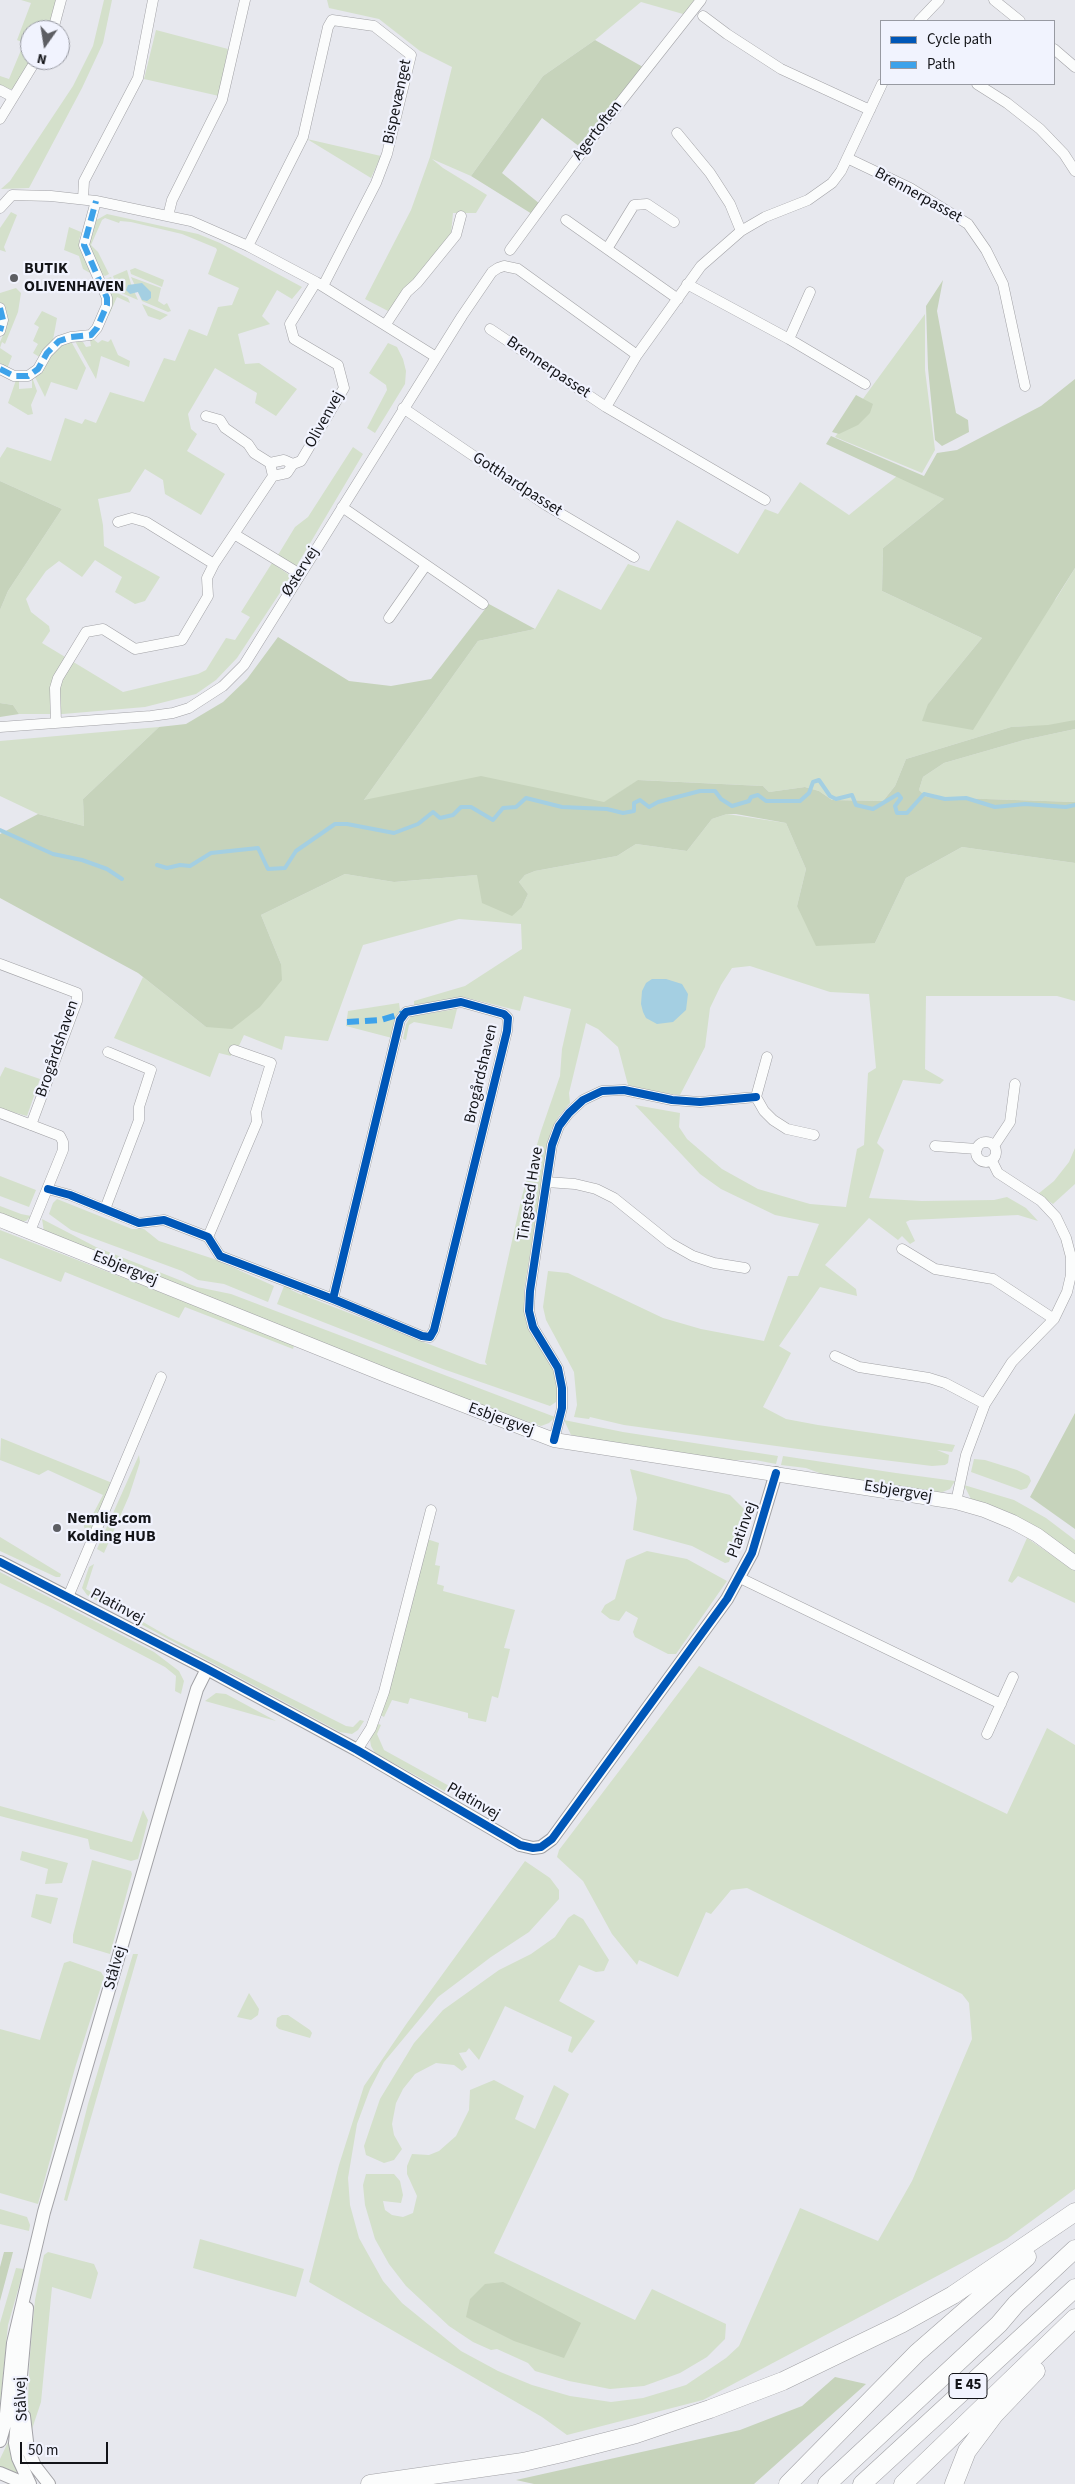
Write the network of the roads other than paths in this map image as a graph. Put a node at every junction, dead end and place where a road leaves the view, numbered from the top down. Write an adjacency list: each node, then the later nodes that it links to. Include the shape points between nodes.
1 (61, 0): 8 (street)
2 (153, 0): 23 (street, via 138,78 84,181)
3 (245, 0): 26 (street, via 222,100 172,200)
4 (700, 0): 33 (street, Agertoften)
5 (994, 0): 10 (street)
6 (935, 1): 9 (street)
7 (703, 16): 18 (street, via 781,69)
8 (56, 20)
9 (921, 20)
10 (1019, 20)
11 (1055, 50): 12 (street)
12 (1075, 67)
13 (30, 70): 17 (street)
14 (882, 85): 18 (street, Brennerpasset)
15 (979, 85): 22 (street, via 1040,129)
16 (0, 90): 17 (street)
17 (13, 97): 19 (street)
18 (870, 110): 21 (street, Brennerpasset)
19 (0, 119)
20 (677, 133): 30 (street, via 710,173 730,204)
21 (847, 158): 30 (street, Brennerpasset, via 836,177 821,192); 47 (street, Brennerpasset, via 910,188 968,224 986,250 1002,284)
22 (1075, 171)
23 (83, 199): 24 (street); 25 (street, via 12,195)
24 (96, 201): 26 (street); 45 (street, via 84,245 107,298 107,306 97,328 92,335 59,341 38,369 28,376 14,376)
25 (0, 208)
26 (168, 216): 31 (street, via 191,221)
27 (461, 216): 39 (street, via 456,235 407,292)
28 (566, 220): 32 (street)
29 (674, 222): 32 (street, via 647,204 634,205)
30 (741, 231): 35 (street, Brennerpasset, via 720,247)
31 (248, 246): 34 (street); 34 (street, Bispevænget, via 303,137 332,20 374,26 411,55 387,154 376,183)
32 (607, 249): 37 (street)
33 (510, 250)
34 (320, 284): 39 (street); 52 (street, Olivenvej, via 290,324 294,338 338,365 344,388 301,461)
35 (687, 284): 37 (street, Brennerpasset); 42 (street)
36 (810, 292): 42 (street)
37 (678, 299): 43 (street, Brennerpasset)
38 (0, 308): 41 (street, via 3,320)
39 (386, 324): 44 (street)
40 (490, 329): 48 (street, Brennerpasset)
41 (0, 331)
42 (789, 339): 46 (street)
43 (637, 355): 44 (street, Østervej, via 518,269 504,266 492,272); 48 (street, Brennerpasset)
44 (436, 357): 49 (street, Østervej)
45 (0, 369)
46 (865, 384)
47 (1025, 386)
48 (606, 407): 54 (street, Brennerpasset)
49 (403, 408): 55 (street, Østervej); 58 (street, Gotthardpasset, via 546,505)
50 (206, 416): 51 (street, via 220,420 254,453)
51 (270, 463): 52 (street, Olivenvej, via 284,460); 53 (street)
52 (293, 464): 53 (street, Olivenvej, via 287,473)
53 (274, 476): 57 (street, Olivenvej)
54 (765, 500)
55 (342, 507): 60 (street); 61 (street, Østervej)
56 (118, 522): 59 (street, via 132,518 146,522)
57 (234, 534): 59 (street, Olivenvej); 61 (street)
58 (634, 557)
59 (214, 564): 64 (street, Olivenvej, via 207,578 208,596 182,640 135,649 103,628 86,632 58,678 55,688)
60 (426, 565): 62 (street); 63 (street)
61 (300, 574): 64 (street, Østervej, via 244,665 208,698 173,713)
62 (483, 604)
63 (389, 618)
64 (56, 723): 65 (street, Østervej)
65 (0, 727)
66 (0, 964): 73 (street, Brogårdshaven, via 77,993)
67 (234, 1050): 84 (street, via 271,1063 256,1112 257,1122)
68 (108, 1052): 81 (street, via 151,1070 139,1107 139,1120)
69 (767, 1057): 71 (street)
70 (1015, 1084): 76 (street, via 1010,1122)
71 (756, 1097): 74 (street, via 773,1120 787,1129); 79 (street, Tingsted Have, via 700,1102 624,1090 602,1091 582,1100 559,1126 552,1145)
72 (0, 1113): 73 (street)
73 (31, 1125): 80 (street, via 60,1136 63,1142)
74 (814, 1135)
75 (935, 1146): 77 (street)
76 (994, 1146): 77 (street, via 985,1143); 78 (street, via 996,1156)
77 (977, 1149): 78 (street, via 981,1161)
78 (992, 1161): 86 (street, via 998,1173 1041,1201 1056,1217)
79 (547, 1182): 87 (street, Tingsted Have, via 596,1189 614,1198 670,1243 693,1256); 93 (street, Tingsted Have, via 532,1275 530,1311 533,1327 558,1368 562,1388 562,1408)
80 (48, 1189): 81 (street); 83 (street)
81 (105, 1209): 84 (street, via 139,1223 164,1220)
82 (0, 1220): 83 (main road, Esbjergvej)
83 (30, 1231): 93 (main road, Esbjergvej)
84 (208, 1237): 88 (street, Brogårdshaven, via 220,1256)
85 (902, 1249): 89 (street, via 935,1269 992,1279)
86 (1073, 1255): 89 (street, via 1067,1292)
87 (745, 1268)
88 (333, 1299): 88 (street, Brogårdshaven, via 430,1337 507,1032 508,1018 504,1014 460,1002 406,1012 400,1020)
89 (1054, 1319): 92 (street, via 1012,1362)
90 (835, 1356): 92 (street, via 859,1367 942,1382)
91 (161, 1377): 100 (street, Platinvej)
92 (985, 1404): 95 (street, via 966,1455)
93 (554, 1440): 94 (main road, Esbjergvej)
94 (776, 1473): 95 (main road, Esbjergvej); 99 (street, Platinvej, via 760,1530)
95 (956, 1502): 98 (main road, Esbjergvej, via 1014,1522)
96 (432, 1510): 105 (street, via 384,1692 371,1728)
97 (0, 1562): 100 (street, Platinvej)
98 (1075, 1563)
99 (740, 1578): 103 (street, Platinvej); 105 (street, Platinvej, via 552,1839 541,1847 520,1845)
100 (68, 1597): 101 (street, Platinvej)
101 (206, 1669): 105 (street, Platinvej); 109 (street, Stålvej, via 197,1690 44,2212)
102 (1013, 1677): 103 (street)
103 (1001, 1704): 104 (street)
104 (987, 1734)
105 (357, 1750)
106 (1075, 2212): 119 (highway, via 954,2294 901,2324 784,2381 645,2431 572,2451 523,2462)
107 (1075, 2216): 120 (highway, via 917,2353)
108 (1075, 2249): 121 (highway, E 45)
109 (32, 2269): 113 (street, Stålvej); 114 (street, Stålvej, via 13,2343)
110 (1075, 2288): 122 (highway, E 45)
111 (1075, 2318): 123 (highway)
112 (1075, 2331): 124 (highway, via 994,2415 967,2451)
113 (21, 2368): 117 (street, Stålvej, via 15,2443); 118 (street, Stålvej, via 28,2450)
114 (0, 2441)
115 (0, 2473): 116 (street)
116 (26, 2484)
117 (30, 2484)
118 (49, 2484)
119 (370, 2484)
120 (788, 2484)
121 (827, 2484)
122 (862, 2484)
123 (903, 2484)
124 (954, 2484)

